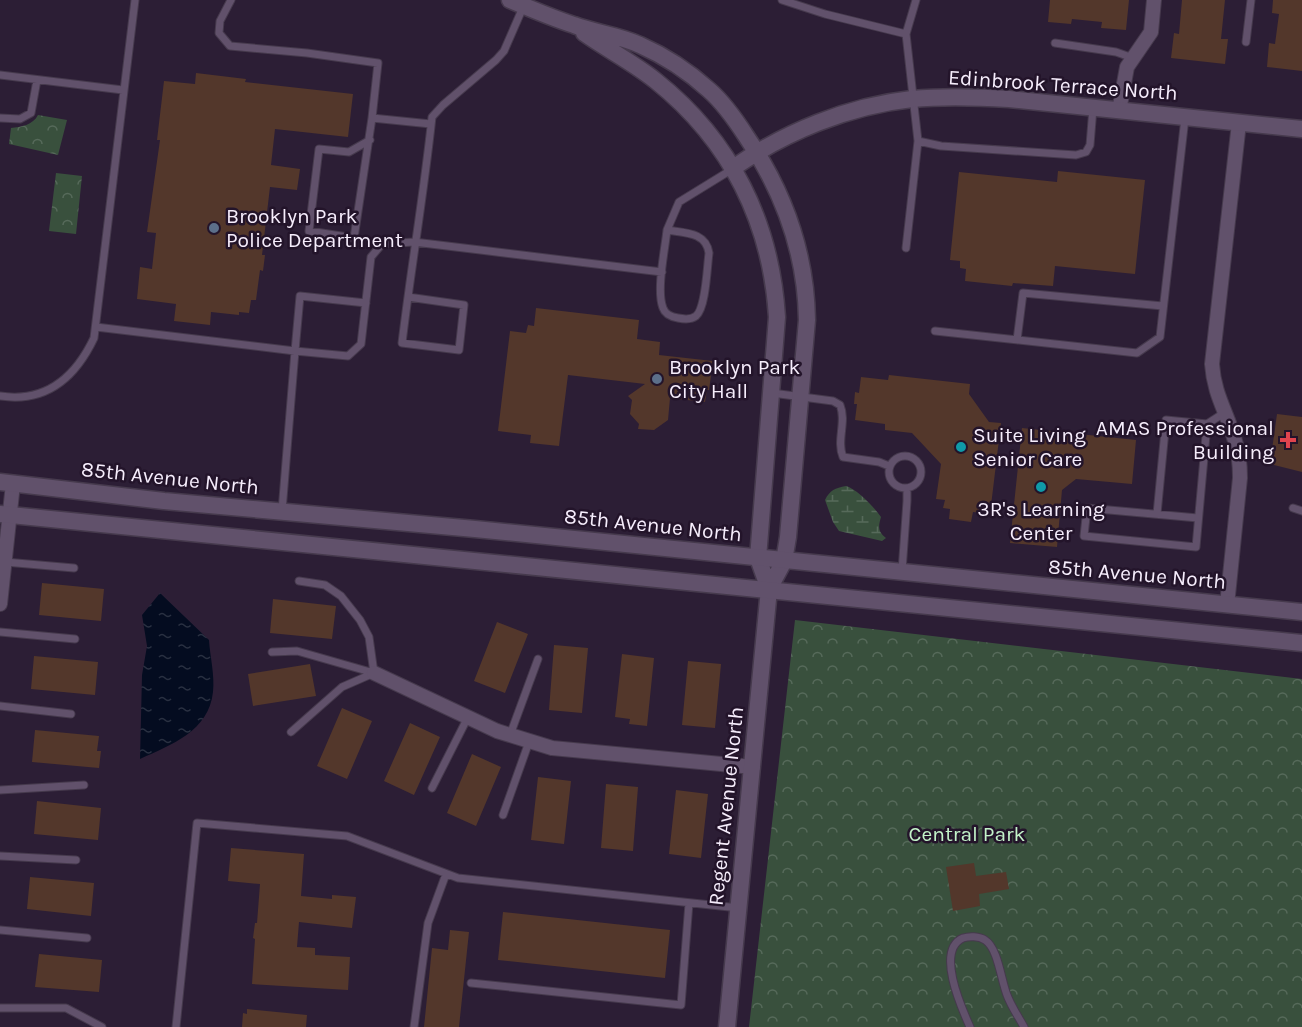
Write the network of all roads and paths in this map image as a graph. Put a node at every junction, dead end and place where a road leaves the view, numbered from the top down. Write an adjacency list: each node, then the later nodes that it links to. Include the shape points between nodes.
1 (135, 0): 15 (lane)
2 (231, 0): 21 (lane, via 219,33 230,46 378,63)
3 (782, 0): 9 (lane)
4 (916, 0): 9 (lane)
5 (1154, 0): 12 (street, via 1151,32)
6 (1251, 0): 10 (lane)
7 (520, 2): 8 (main road); 23 (lane, via 507,44 496,60 443,105)
8 (574, 25): 27 (main road, via 638,44 690,74 725,107); 28 (main road, via 679,101)
9 (906, 34): 16 (lane)
10 (1246, 42)
11 (1055, 43): 12 (lane)
12 (1133, 58): 18 (street, via 1123,78)
13 (0, 75): 14 (lane)
14 (37, 80): 15 (lane); 20 (lane, via 31,113 20,119)
15 (123, 90): 36 (lane)
16 (913, 99): 17 (main road, Edinbrook Terrace North, via 974,97); 26 (lane); 27 (main road, Edinbrook Terrace North, via 831,119)
17 (1093, 108): 18 (main road, Edinbrook Terrace North); 26 (lane, via 1090,145 1086,152 1076,155)
18 (1119, 111): 19 (main road, Edinbrook Terrace North)
19 (1185, 117): 22 (main road, Edinbrook Terrace North); 35 (lane)
20 (0, 118)
21 (372, 118): 23 (lane); 25 (lane)
22 (1239, 123): 24 (main road, Edinbrook Terrace North); 43 (street, via 1212,364)
23 (431, 124): 30 (lane)
24 (1302, 129)
25 (370, 140): 25 (lane, via 349,152 319,149 309,231 354,238)
26 (918, 141): 31 (lane)
27 (757, 152): 28 (main road, Edinbrook Terrace North); 42 (main road, Regent Avenue North, via 787,208 803,270 807,320)
28 (733, 168): 29 (lane, via 679,202); 40 (main road, Regent Avenue North, via 762,230 773,278 777,317)
29 (668, 230): 32 (lane); 32 (lane, via 693,234 708,245 702,306 696,316 678,318 663,310)
30 (414, 242): 32 (lane); 33 (lane); 34 (lane, via 382,244 371,257)
31 (906, 248)
32 (662, 272)
33 (408, 297): 33 (lane, via 402,343 459,350 464,305)
34 (366, 303): 39 (lane, via 361,344 348,356); 39 (lane, via 300,296)
35 (1163, 306): 38 (lane, via 1160,337 1137,353); 38 (lane, via 1023,293)
36 (96, 327): 39 (lane); 41 (lane, via 88,351 67,378 35,396)
37 (934, 331): 38 (lane)
38 (1017, 340)
39 (295, 351): 49 (lane)
40 (772, 393): 42 (lane); 54 (main road, Regent Avenue North)
41 (0, 396)
42 (800, 398): 45 (lane, via 840,405 844,413 840,450 843,457); 55 (main road, Regent Avenue North)
43 (1224, 413): 44 (lane); 62 (street, via 1237,447 1240,478)
44 (1207, 424): 52 (lane, via 1166,420); 53 (lane)
45 (889, 466): 47 (lane, via 893,483); 47 (lane, via 902,456 916,460 920,476)
46 (7, 483): 49 (main road, 85th Avenue North); 51 (street)
47 (907, 488): 58 (lane)
48 (1293, 508): 50 (lane)
49 (282, 511): 54 (main road, 85th Avenue North)
50 (1302, 511)
51 (5, 514): 56 (street); 60 (main road)
52 (1156, 514): 53 (lane); 53 (lane, via 1087,508 1084,536 1196,547)
53 (1198, 518)
54 (758, 558): 55 (main road, 85th Avenue North); 60 (main road, Regent Avenue North)
55 (784, 561): 58 (main road, 85th Avenue North); 60 (main road, Regent Avenue North)
56 (5, 562): 57 (lane); 61 (street)
57 (74, 568)
58 (901, 573): 62 (main road, 85th Avenue North)
59 (299, 581): 69 (lane, via 325,585 341,596 369,637)
60 (769, 589): 66 (main road); 76 (main road, Regent Avenue North)
61 (0, 603)
62 (1227, 605): 63 (main road, 85th Avenue North)
63 (1302, 612)
64 (0, 632): 65 (lane)
65 (75, 639)
66 (1302, 643)
67 (272, 652): 69 (lane, via 297,651)
68 (538, 659): 74 (lane)
69 (374, 673): 72 (street); 73 (lane, via 342,687)
70 (0, 706): 71 (lane)
71 (71, 714)
72 (468, 717): 74 (street); 78 (lane)
73 (291, 732)
74 (510, 735): 75 (street)
75 (529, 742): 76 (street, via 552,748); 80 (lane)
76 (753, 767): 85 (main road, Regent Avenue North)
77 (84, 785): 79 (lane)
78 (432, 789)
79 (0, 790)
80 (503, 815)
81 (0, 856): 82 (lane)
82 (76, 860)
83 (446, 874): 84 (lane); 91 (lane, via 347,836 197,823); 92 (lane, via 428,923)
84 (689, 903): 85 (lane); 88 (lane, via 681,1005)
85 (739, 908): 93 (main road, Regent Avenue North)
86 (0, 930): 87 (lane)
87 (87, 938)
88 (471, 983)
89 (0, 1008): 90 (lane, via 66,1008)
90 (102, 1027)
91 (176, 1027)
92 (414, 1027)
93 (727, 1027)
94 (970, 1027): 95 (lane, via 955,987 951,958 952,948 962,938 974,936 986,940 994,950 1006,993)
95 (1024, 1027)

